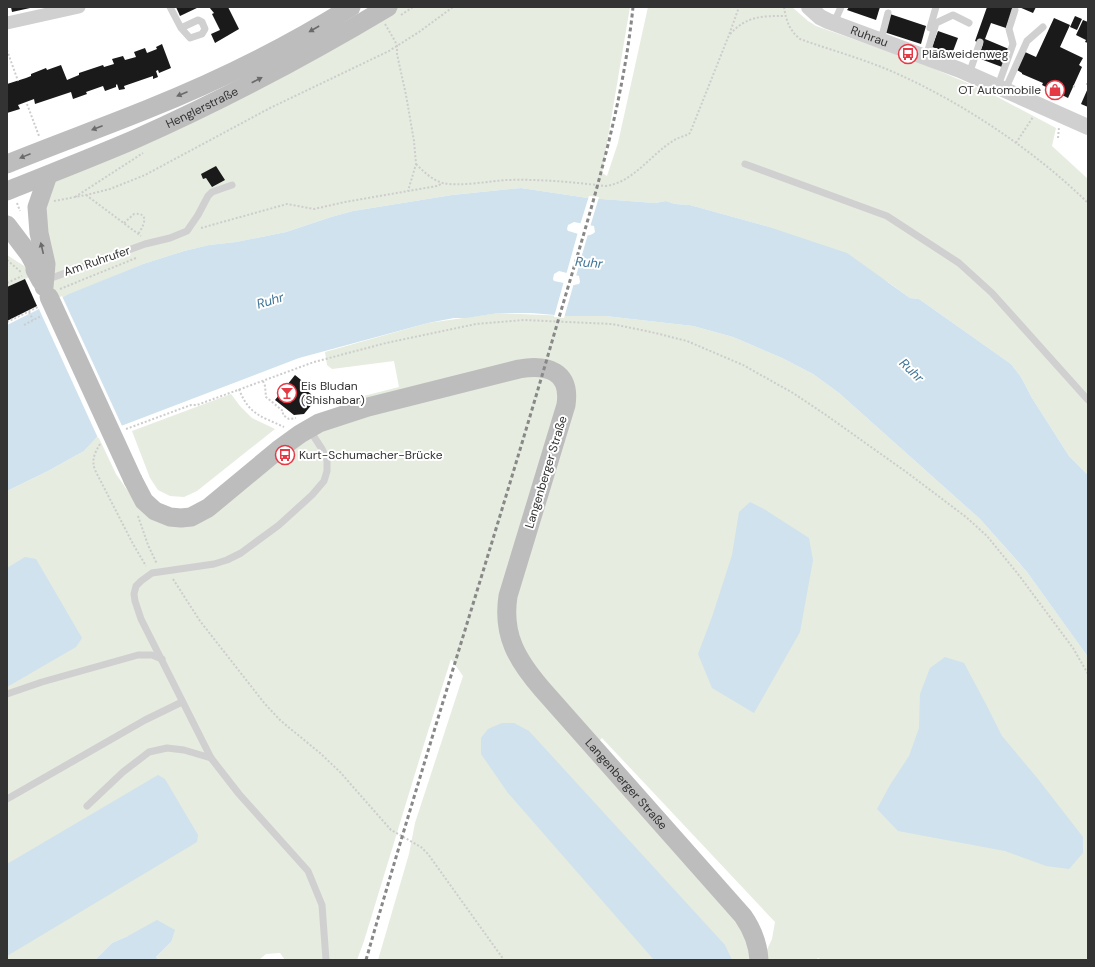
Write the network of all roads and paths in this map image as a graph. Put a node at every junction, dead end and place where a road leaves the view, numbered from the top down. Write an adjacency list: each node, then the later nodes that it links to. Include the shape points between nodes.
1 (79, 7): 14 (street)
2 (170, 7): 18 (lane)
3 (388, 7): 37 (main road, Henglerstraße, one-way to 3, via 134,139 236,91)
4 (453, 7): 22 (path)
5 (739, 7): 19 (path)
6 (784, 7): 13 (path)
7 (809, 7): 15 (street, Ruhrau, via 820,17)
8 (841, 7): 15 (lane)
9 (936, 7): 24 (lane)
10 (349, 8): 32 (main road, Henglerstraße, one-way to 32, via 284,46 218,79)
11 (1016, 10): 27 (lane, via 1008,29 1013,44)
12 (888, 13): 20 (lane)
13 (785, 16): 19 (path, via 749,20); 31 (path, via 790,29 800,39 879,66 919,84)
14 (7, 23)
15 (834, 23): 20 (street, Ruhrau)
16 (969, 23): 24 (lane, via 952,15 936,23)
17 (1043, 27): 27 (lane, via 1027,41)
18 (182, 28)
19 (729, 35): 38 (path, via 690,133 673,141 620,182 604,186 528,180 454,185)
20 (881, 40): 24 (street, Ruhrau)
21 (980, 42): 25 (lane)
22 (397, 46): 35 (path, via 411,118); 42 (path, via 270,108 145,175)
23 (7, 50): 26 (path)
24 (924, 56): 25 (street, Ruhrau)
25 (969, 74): 27 (street, Ruhrau)
26 (18, 81)
27 (1002, 88): 29 (street, Ruhrau)
28 (27, 104): 32 (path)
29 (1040, 105): 30 (street, Ruhrau); 31 (path)
30 (1088, 127)
31 (1016, 143): 45 (path)
32 (43, 149): 34 (main road, Henglerstraße, one-way to 34)
33 (148, 150): 43 (path)
34 (7, 164)
35 (416, 164): 38 (path, via 429,176); 41 (path)
36 (746, 164): 63 (lane, via 887,216 959,263 992,293)
37 (48, 175): 40 (main road, Henglerstraße); 55 (main road, one-way to 37, via 46,264 39,233 37,206)
38 (443, 183): 41 (path)
39 (232, 185): 48 (lane, via 208,196)
40 (7, 191)
41 (408, 191): 48 (path, via 314,208 287,204)
42 (86, 196): 43 (path); 46 (path)
43 (74, 198): 44 (path)
44 (51, 202)
45 (1088, 203)
46 (124, 223): 49 (path); 49 (path, via 134,214 141,214 144,224)
47 (7, 225): 55 (main road, via 29,254)
48 (187, 231): 50 (lane, Am Ruhrufer)
49 (138, 234): 50 (path)
50 (147, 243): 55 (lane, Am Ruhrufer, via 55,276); 55 (path, via 140,256)
51 (7, 246): 55 (main road)
52 (7, 260): 55 (path)
53 (8, 279): 54 (path)
54 (8, 283): 55 (path)
55 (41, 287): 56 (path); 66 (main road, Langenberger Straße, bridge, via 144,501 155,511 181,518 191,517 208,508 278,450)
56 (29, 312): 58 (path); 59 (path)
57 (41, 316): 58 (path)
58 (33, 320): 60 (path)
59 (7, 322)
60 (24, 324)
61 (263, 381): 62 (path); 64 (path, via 266,397 283,411); 72 (path, via 314,362 386,343 500,321 612,324 687,340 743,365 793,394 898,466 966,517 987,536 1018,574 1073,648)
62 (239, 389): 65 (path); 66 (path, via 249,409 257,415)
63 (1088, 400)
64 (283, 415)
65 (124, 430)
66 (304, 432): 69 (lane, via 322,449 327,460 324,481 312,495 241,554 214,564); 80 (main road, Langenberger Straße, via 334,418 368,407 519,369 542,367 558,374 565,388 566,405 508,596 506,614 510,639 518,657 532,677 743,916 754,936)
67 (100, 442): 70 (path, via 92,461 95,470 142,560)
68 (138, 515): 69 (path, via 154,557)
69 (167, 571): 70 (lane); 79 (path, via 200,621 265,704 340,772 391,830 421,847 428,854)
70 (152, 573): 71 (lane, via 136,586 134,594 141,619)
71 (162, 659): 73 (lane, via 152,655 138,655); 74 (lane)
72 (1088, 674)
73 (7, 694)
74 (182, 702): 75 (lane); 76 (lane, via 145,720)
75 (211, 758): 77 (lane, via 168,748 149,752); 78 (lane, via 239,794 308,871 322,905)
76 (7, 799)
77 (87, 806)
78 (326, 960)
79 (504, 960)
80 (759, 960)

